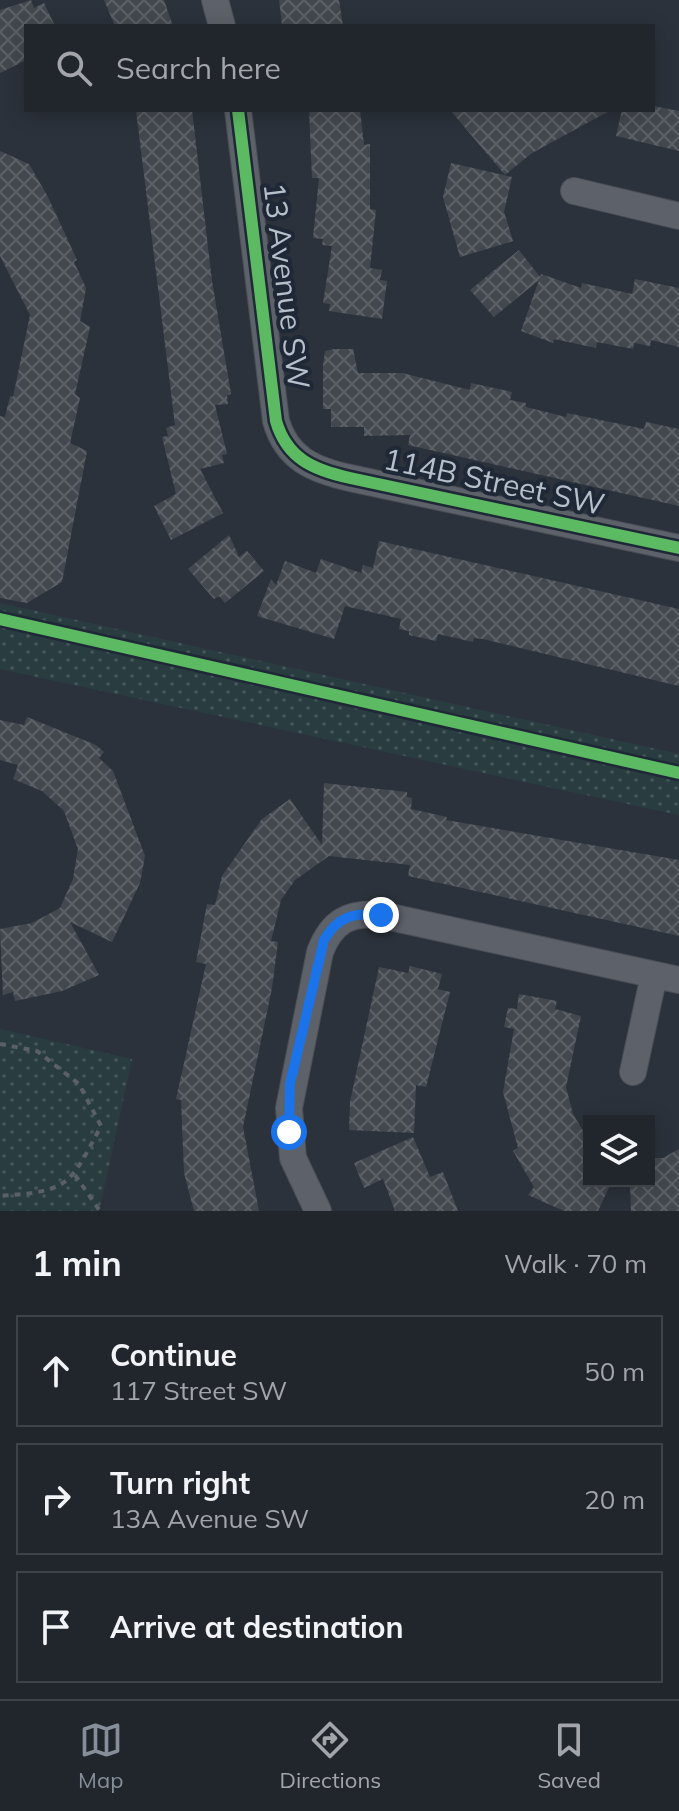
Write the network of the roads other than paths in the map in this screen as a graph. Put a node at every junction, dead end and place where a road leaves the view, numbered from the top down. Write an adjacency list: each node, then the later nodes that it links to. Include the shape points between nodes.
1 (215, 0): 2 (street)
2 (221, 24)
3 (238, 112): 6 (street, 13 Avenue SW, via 276,421)
4 (574, 191): 5 (street)
5 (679, 216)
6 (300, 461): 7 (street, 114B Street SW, via 350,478)
7 (679, 548)
8 (667, 978): 9 (street); 10 (street, via 381,915 354,914 340,920 320,952 289,1108 293,1158)
9 (633, 1072)
10 (318, 1211)

